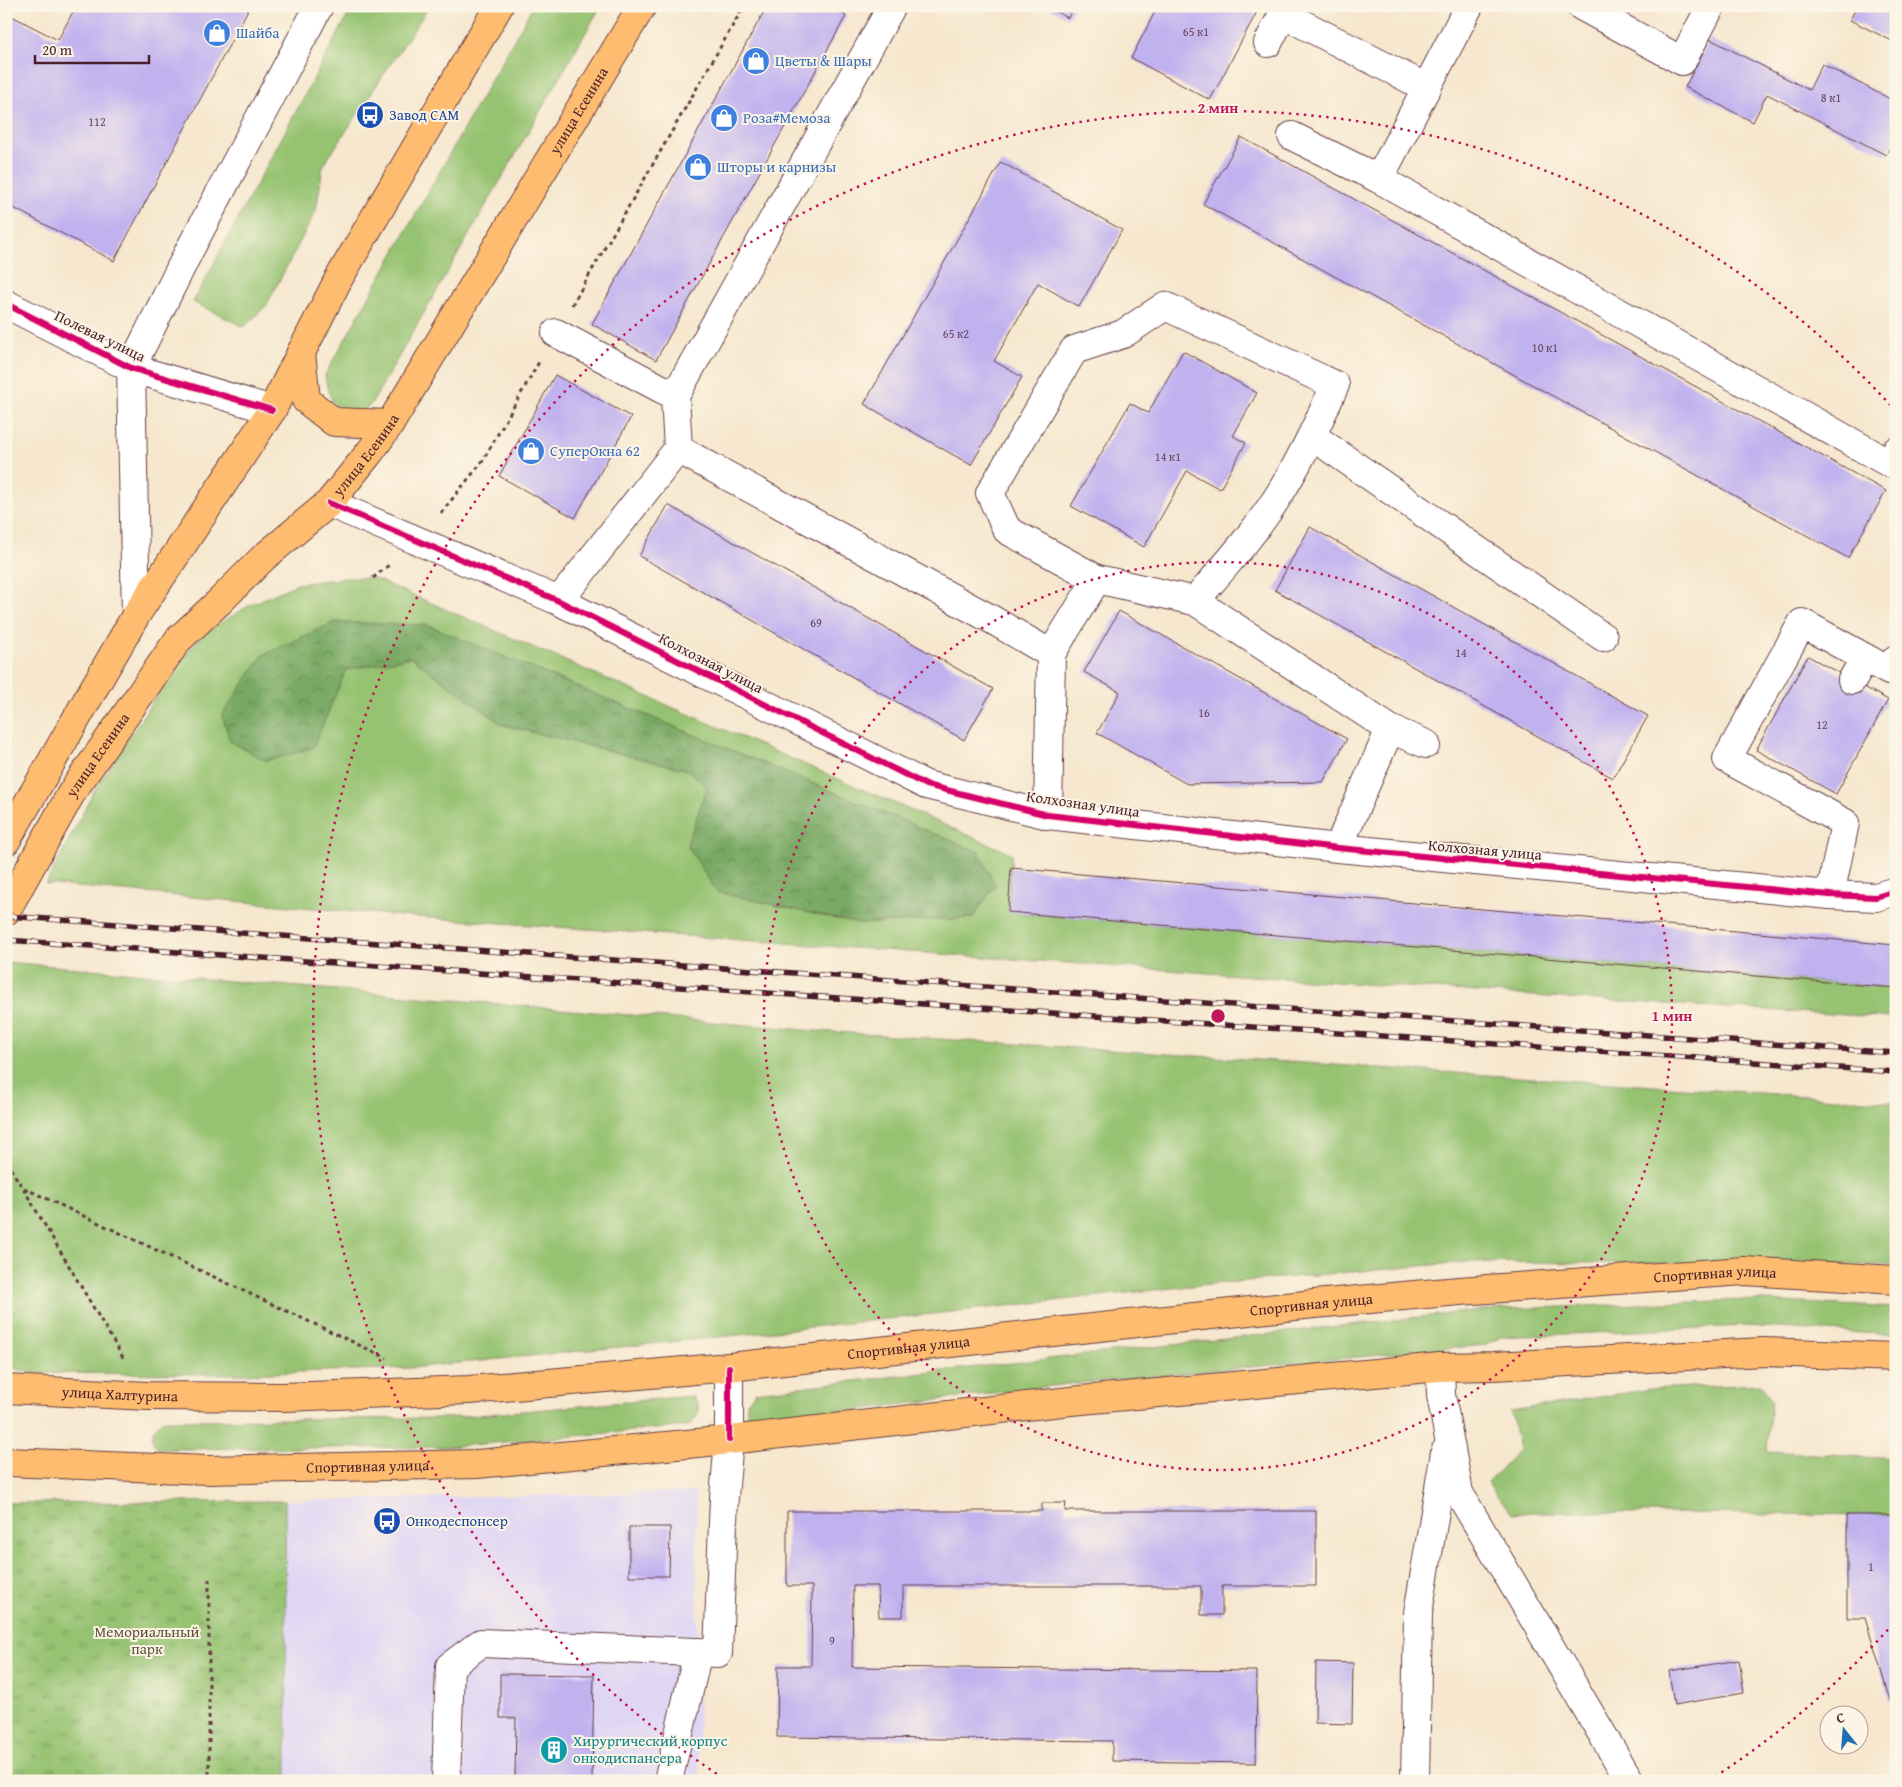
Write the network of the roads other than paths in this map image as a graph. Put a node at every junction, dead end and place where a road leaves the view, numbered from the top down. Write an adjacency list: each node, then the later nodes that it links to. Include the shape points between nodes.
1 (319, 6): 15 (street)
2 (498, 6): 14 (main road, via 339,278)
3 (642, 6): 18 (main road, улица Есенина)
4 (892, 6): 16 (street)
5 (1469, 6): 9 (street)
6 (1581, 6): 7 (street, via 1682,60)
7 (1711, 6)
8 (1268, 43): 9 (street, via 1283,14)
9 (1427, 88): 11 (street)
10 (1292, 136): 11 (street)
11 (1379, 179): 21 (street, via 1889,462)
12 (6, 304): 15 (street, Полевая улица)
13 (556, 334): 16 (street)
14 (300, 352): 17 (main road); 18 (main road, via 306,400 334,422)
15 (130, 368): 17 (street, Полевая улица); 26 (street, Полевая улица)
16 (675, 396): 20 (street)
17 (272, 410): 26 (main road)
18 (390, 424): 22 (main road, улица Есенина)
19 (1312, 436): 23 (street, via 1335,384 1165,306 1123,334 1074,350 990,493 1007,530); 25 (street, via 1276,498); 27 (street)
20 (678, 449): 24 (street); 28 (street)
21 (1896, 451)
22 (328, 503): 24 (street, Колхозная улица); 37 (main road, улица Есенина, via 263,558 178,640 72,792)
23 (1097, 579): 25 (street); 28 (street)
24 (559, 601): 32 (street, Колхозная улица, via 926,785)
25 (1196, 601): 30 (street)
26 (136, 615): 33 (main road)
27 (1603, 637)
28 (1051, 654): 32 (street)
29 (1896, 659): 36 (street, via 1889,670 1858,669 1802,623 1727,759 1845,824)
30 (1390, 729): 31 (street); 34 (street)
31 (1426, 744)
32 (1048, 815): 34 (street, Колхозная улица)
33 (6, 841)
34 (1338, 848): 36 (street, Колхозная улица)
35 (1896, 891): 36 (street, Колхозная улица, via 1876,897)
36 (1830, 895)
37 (6, 911)
38 (1896, 1280): 41 (main road, Спортивная улица, via 1744,1271 1469,1290)
39 (1896, 1357): 40 (main road, Спортивная улица, via 1763,1352)
40 (1440, 1367): 44 (street, via 1441,1395); 45 (main road, Спортивная улица, via 1071,1401)
41 (729, 1368): 43 (main road, Спортивная улица, via 469,1390); 45 (street)
42 (6, 1389): 43 (main road, улица Халтурина, via 148,1396)
43 (232, 1396)
44 (1448, 1429): 50 (street, via 1418,1613); 51 (street, via 1459,1493)
45 (729, 1440): 46 (main road, Спортивная улица, via 477,1464 208,1470); 47 (street, via 718,1653)
46 (6, 1462)
47 (698, 1652): 48 (street, via 481,1643 450,1666); 49 (street)
48 (446, 1781)
49 (668, 1781)
50 (1415, 1781)
51 (1630, 1781)

